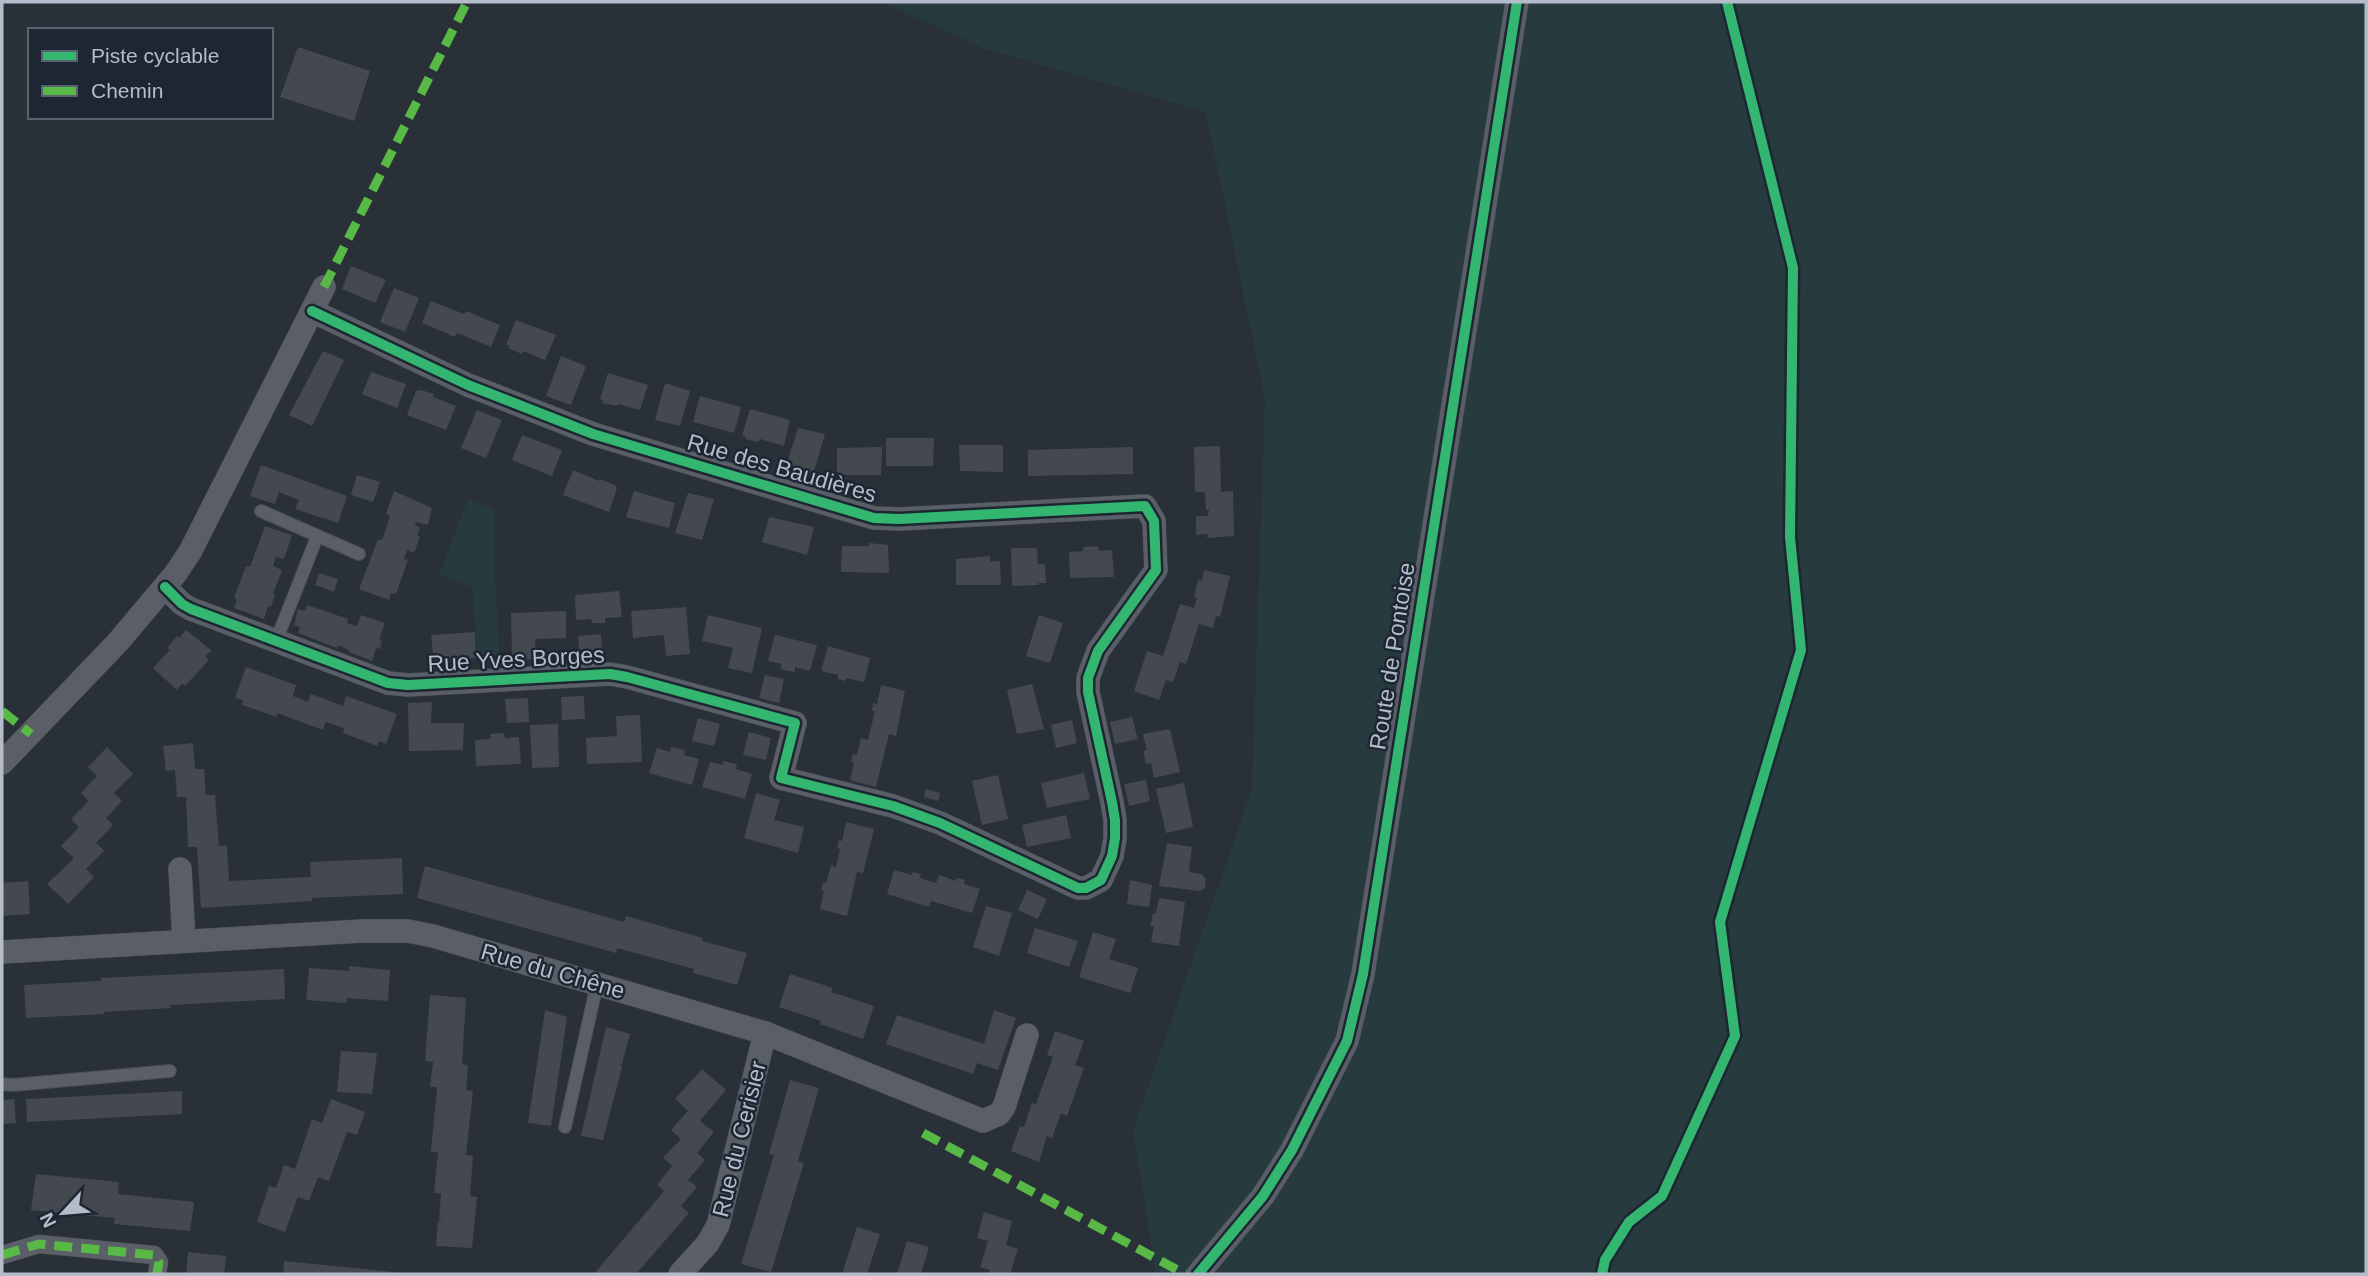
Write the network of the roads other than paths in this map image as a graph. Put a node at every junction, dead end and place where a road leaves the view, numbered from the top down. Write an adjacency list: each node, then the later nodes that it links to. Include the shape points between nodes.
1 (1517, 2): 23 (street, Route de Pontoise, via 1363,974 1347,1041 1270,1185)
2 (324, 287): 3 (street)
3 (312, 311): 7 (street, via 190,552); 9 (street, Rue des Baudières, via 468,385 593,433 874,518 1144,506 1154,521 1156,570 1098,651)
4 (261, 511): 5 (lane)
5 (317, 537): 6 (lane); 8 (lane)
6 (359, 554)
7 (165, 587): 8 (street, Rue Yves Borges, via 182,604); 10 (street)
8 (276, 641): 9 (street, Rue Yves Borges, via 388,683 610,674 795,723 781,778 893,806 940,823 1067,884 1086,888 1106,872 1115,820)
9 (1088, 692)
10 (2, 763)
11 (180, 869): 12 (street)
12 (184, 941): 13 (street, Rue du Chêne); 14 (street, Rue du Chêne, via 408,931)
13 (2, 957)
14 (597, 984): 15 (street, Rue du Chêne); 19 (lane)
15 (765, 1033): 16 (street, Rue du Chêne, via 983,1121 1004,1107); 22 (street, Rue du Cerisier, via 718,1225)
16 (1027, 1035)
17 (170, 1071): 18 (lane)
18 (2, 1084)
19 (565, 1127)
20 (2, 1255): 21 (street, via 39,1244 154,1255 159,1262)
21 (157, 1274)
22 (680, 1274)
23 (1198, 1274)

